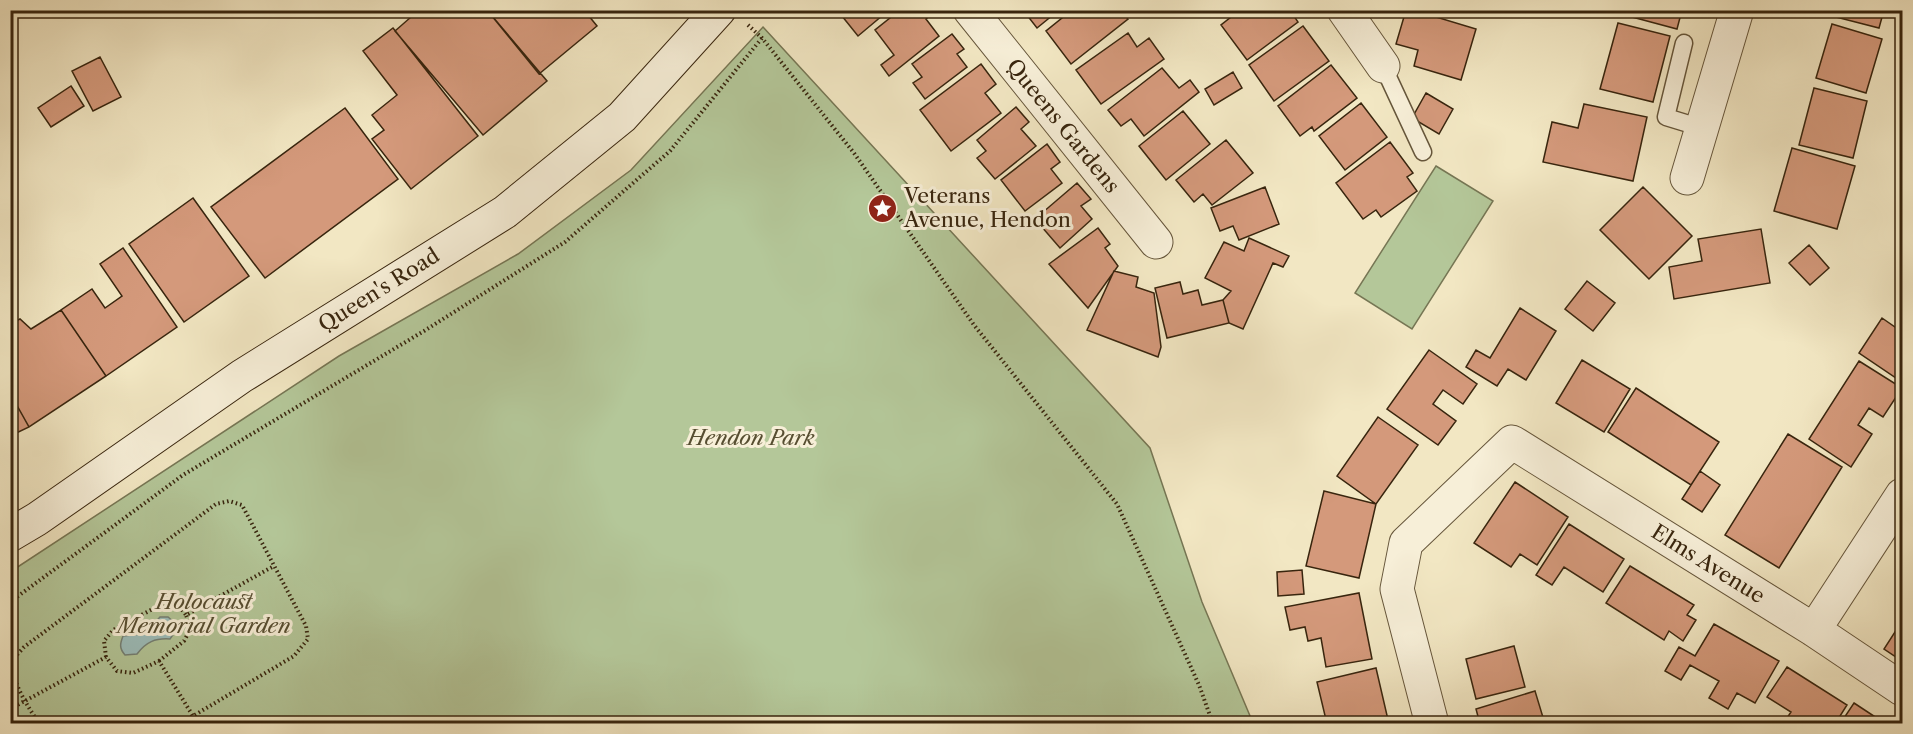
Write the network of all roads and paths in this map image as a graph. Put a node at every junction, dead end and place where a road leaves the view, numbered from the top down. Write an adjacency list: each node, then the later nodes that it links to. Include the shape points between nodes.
1 (970, 10): 11 (street, Queens Gardens)
2 (1344, 10): 7 (street)
3 (1737, 10): 8 (street)
4 (733, 17): 5 (path); 13 (street, Queen's Road, via 622,117 505,212 242,376)
5 (762, 38): 15 (path, via 670,151 565,242 183,475); 26 (path, via 854,153 975,325 1117,504)
6 (1684, 44): 8 (lane, via 1666,117)
7 (1383, 66): 9 (lane)
8 (1702, 128): 10 (street)
9 (1423, 152)
10 (1687, 178)
11 (1156, 242)
12 (1902, 495): 17 (street)
13 (10, 535)
14 (274, 566): 16 (path); 21 (path, via 242,506 229,501 216,504 24,647 15,658 13,673); 23 (path, via 306,626 308,639 294,656)
15 (10, 602)
16 (186, 615): 18 (path, via 180,607 164,603 113,630 104,641); 19 (path, via 191,628 184,641)
17 (1814, 630): 20 (street, Elms Avenue); 27 (street, Elms Avenue, via 1512,442 1406,543 1397,589)
18 (106, 657): 19 (path, via 117,671 133,673); 21 (path)
19 (159, 661): 23 (path)
20 (1902, 689)
21 (25, 702): 22 (path); 24 (path)
22 (10, 710)
23 (193, 716): 25 (path)
24 (39, 723)
25 (179, 723)
26 (1213, 723)
27 (1432, 723)

